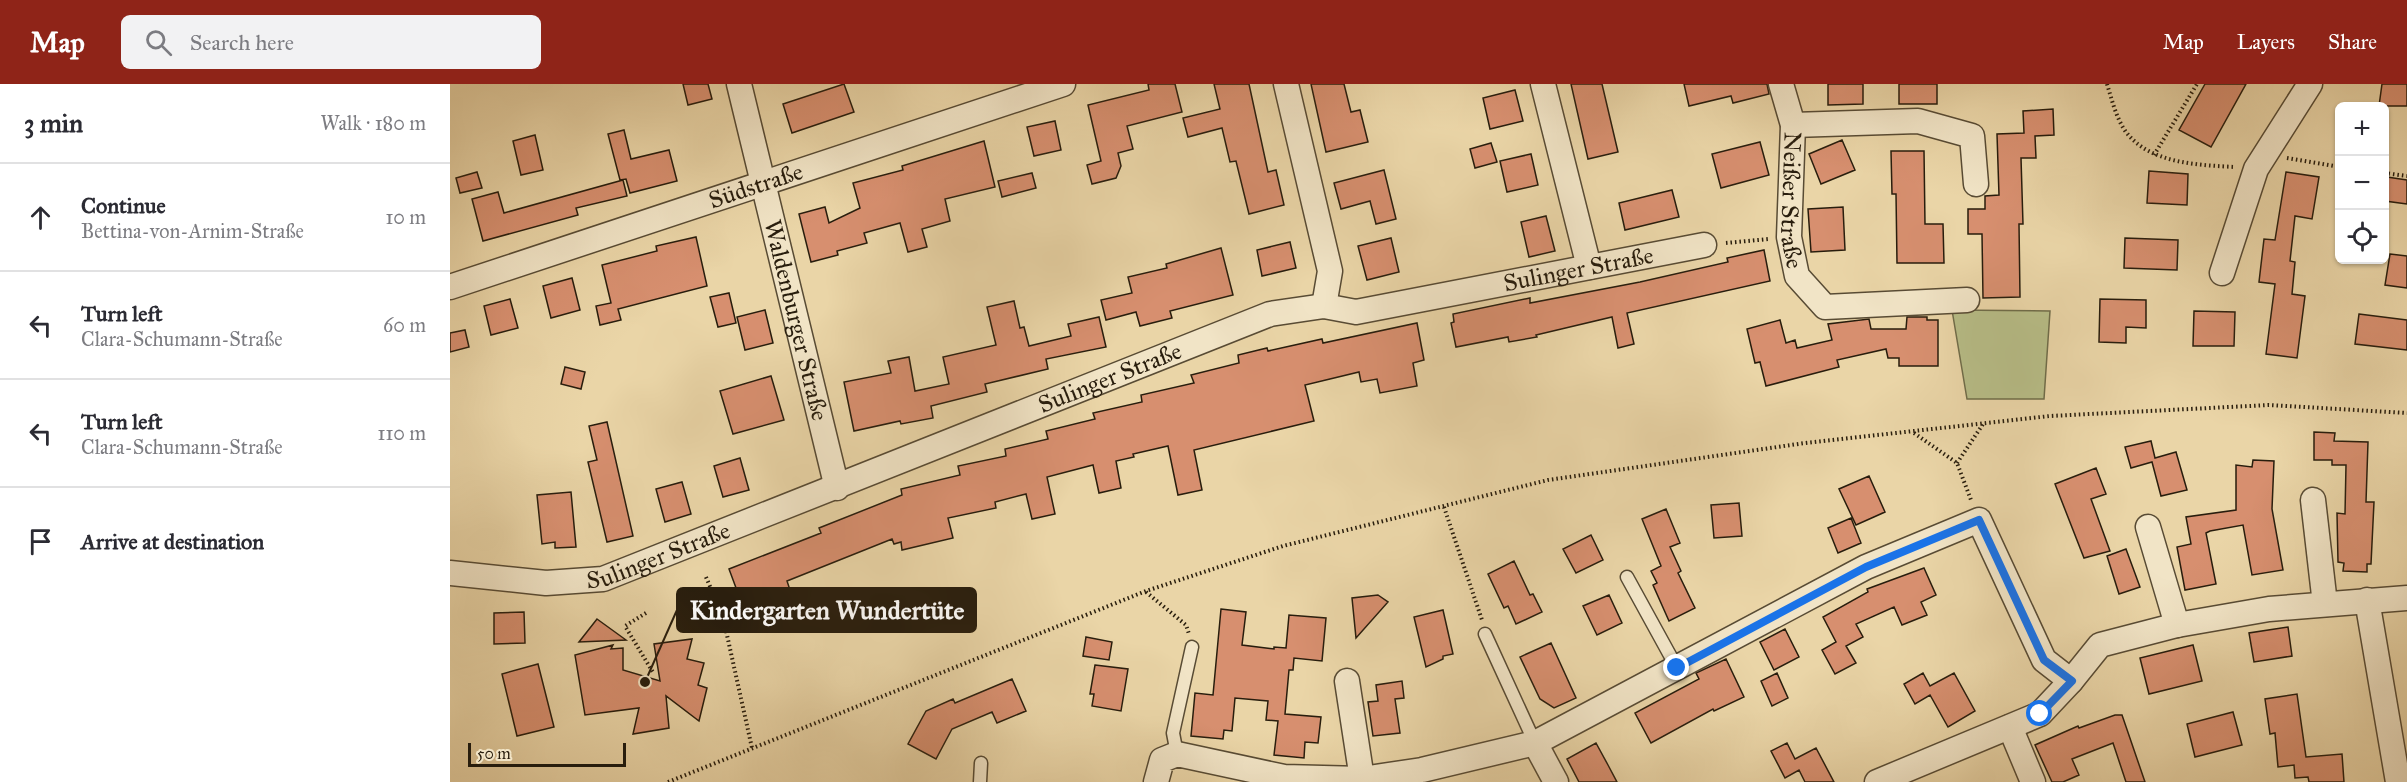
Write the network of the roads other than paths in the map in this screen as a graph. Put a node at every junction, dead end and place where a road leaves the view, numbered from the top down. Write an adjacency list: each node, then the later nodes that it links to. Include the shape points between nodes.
1 (739, 84): 8 (street, Waldenburger Straße)
2 (1064, 84): 8 (street, Südstraße)
3 (1286, 84): 15 (street, via 1330,271)
4 (1543, 84): 11 (street)
5 (1781, 84): 7 (street, Neißer Straße)
6 (2310, 84): 12 (street, via 2260,162)
7 (1793, 125): 9 (street, via 1918,121 1972,136); 14 (street, Neißer Straße, via 1789,237 1797,276 1825,307)
8 (764, 184): 13 (street, Südstraße); 16 (street, Waldenburger Straße)
9 (1976, 184)
10 (1704, 245): 11 (street, Sulinger Straße)
11 (1590, 267): 15 (street, Sulinger Straße, via 1356,312)
12 (2223, 273)
13 (450, 286)
14 (1968, 300)
15 (1324, 306): 16 (street, Sulinger Straße, via 1270,314)
16 (837, 488): 19 (street, Sulinger Straße, via 603,579 546,583)
17 (2313, 500): 23 (street)
18 (2148, 527): 24 (street)
19 (450, 573)
20 (1627, 577): 27 (lane)
21 (2407, 598): 22 (street)
22 (2367, 600): 23 (street); 40 (street)
23 (2325, 604): 24 (street)
24 (2177, 625): 29 (street, via 2100,645)
25 (1485, 634): 31 (lane)
26 (1192, 647): 32 (lane, via 1173,733)
27 (1677, 668): 29 (street, via 1866,567 1979,520 2044,660); 31 (street)
28 (1347, 681): 34 (street)
29 (2072, 681): 30 (street, via 2040,714)
30 (2010, 727): 38 (street); 39 (street)
31 (1535, 743): 34 (street, via 1422,770); 37 (street)
32 (1177, 754): 34 (street, via 1284,777); 36 (street, via 1162,760)
33 (981, 763): 35 (lane)
34 (1362, 779)
35 (980, 782)
36 (1156, 782)
37 (1556, 782)
38 (1877, 782)
39 (2033, 782)
40 (2398, 782)

